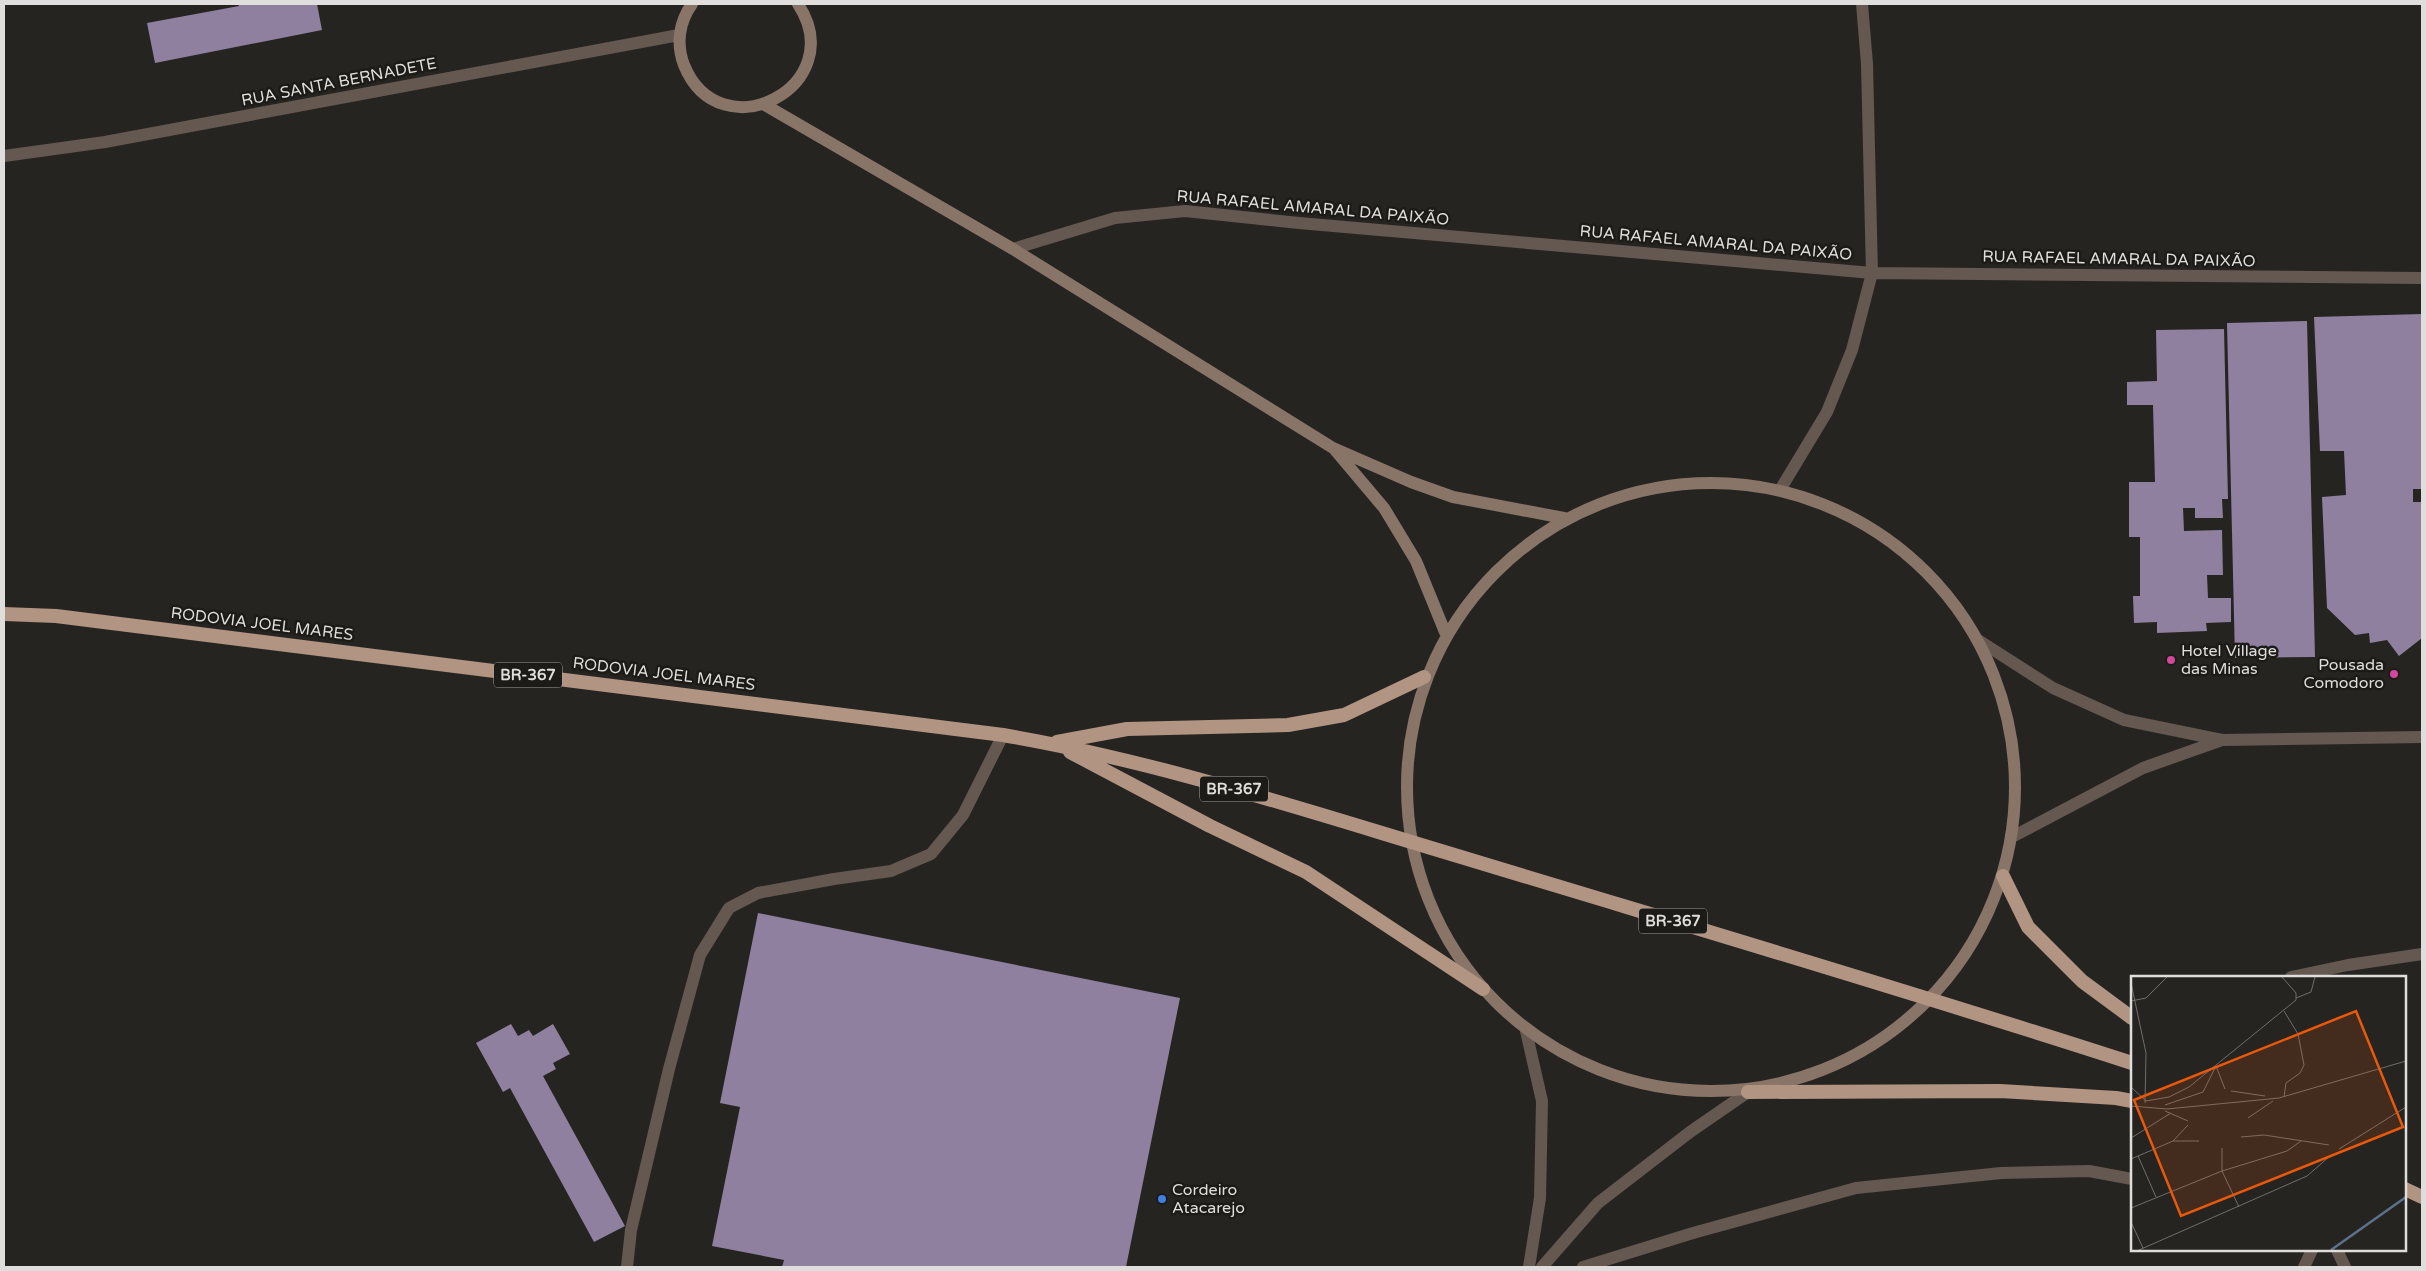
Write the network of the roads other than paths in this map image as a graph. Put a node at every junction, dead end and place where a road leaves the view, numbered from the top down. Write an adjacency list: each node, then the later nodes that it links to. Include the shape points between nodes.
1 (692, 4): 4 (main road, via 685,14)
2 (798, 4): 5 (main road, via 806,16 811,37 809,59 800,79 784,95)
3 (1862, 4): 8 (street)
4 (679, 35): 5 (main road, via 680,56 702,92 721,103 743,108); 6 (street, RUA SANTA BERNADETE, via 105,142)
5 (765, 105): 7 (main road)
6 (4, 156)
7 (1014, 249): 8 (street, RUA RAFAEL AMARAL DA PAIXÃO, via 1115,218 1185,211); 10 (main road)
8 (1872, 272): 9 (street, RUA RAFAEL AMARAL DA PAIXÃO); 11 (street, via 1852,350 1827,412)
9 (2422, 278)
10 (1333, 448): 12 (main road, via 1453,498); 14 (main road, via 1388,516 1416,561)
11 (1780, 490): 12 (main road, via 1669,484); 15 (main road, via 1859,520 1912,560 1927,572)
12 (1564, 518): 14 (main road, via 1511,555 1478,588)
13 (4, 614): 17 (highway, RODOVIA JOEL MARES / BR-367, via 56,616)
14 (1445, 632): 16 (main road)
15 (1978, 640): 19 (street, via 2053,688 2124,720); 21 (main road, via 2004,702 2011,740 2016,769)
16 (1424, 677): 20 (highway, via 1344,715 1288,725 1127,730); 22 (main road, via 1405,759)
17 (1003, 735): 20 (highway, RODOVIA JOEL MARES / BR-367); 38 (street, via 963,815 931,854 891,871 758,893 729,908 700,955 631,1230)
18 (2422, 737): 19 (street)
19 (2222, 740): 21 (street, via 2143,768)
20 (1051, 743): 22 (highway, BR-367, via 1203,780); 26 (highway, via 1306,872)
21 (2012, 837): 23 (main road)
22 (1414, 843): 26 (main road, via 1438,921); 27 (highway, BR-367)
23 (2003, 876): 27 (main road, via 1974,941); 28 (highway, via 2028,927 2082,981)
24 (2422, 954): 25 (street)
25 (2296, 976)
26 (1483, 989): 29 (main road)
27 (1932, 999): 30 (highway, BR-367); 31 (main road, via 1878,1044 1816,1076)
28 (2129, 1013)
29 (1526, 1031): 31 (main road, via 1631,1083); 39 (street, via 1542,1100 1540,1198)
30 (2131, 1063)
31 (1748, 1092): 32 (highway, via 2000,1091); 40 (street, via 1598,1203)
32 (2131, 1101)
33 (2131, 1179): 41 (street, via 2089,1171 2001,1173 1856,1188)
34 (2406, 1189): 35 (highway)
35 (2422, 1197)
36 (2312, 1251): 42 (street)
37 (2337, 1251): 43 (street)
38 (627, 1267)
39 (1529, 1267)
40 (1542, 1267)
41 (1582, 1267)
42 (2304, 1267)
43 (2345, 1267)

